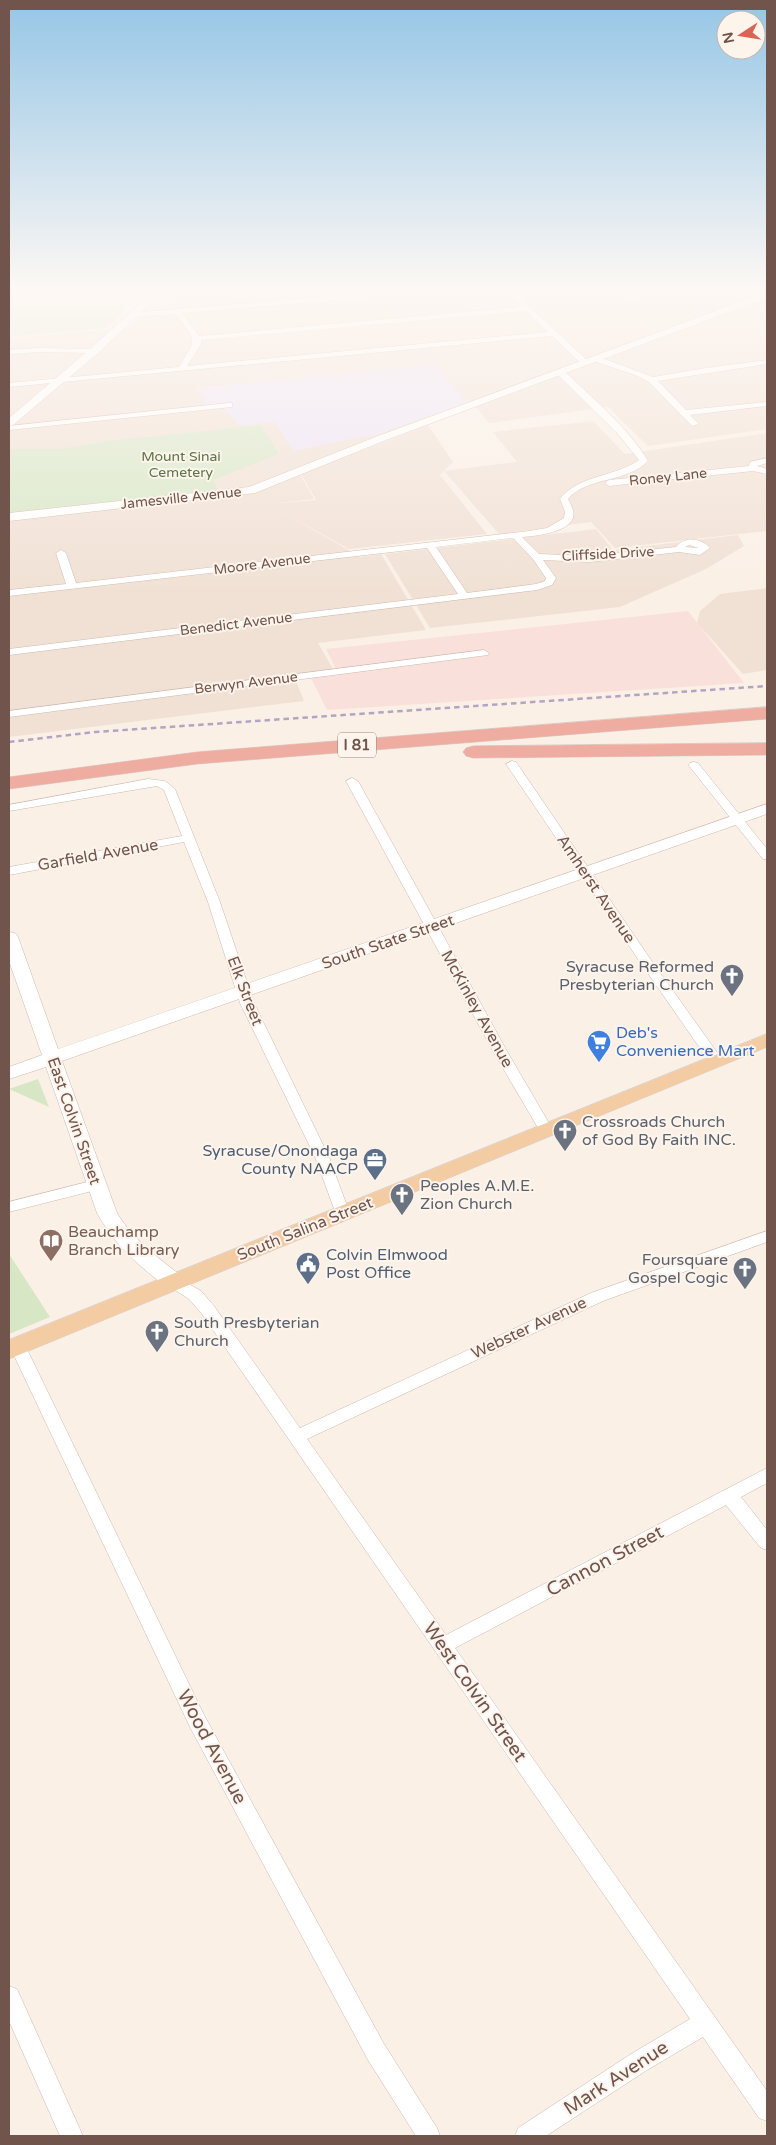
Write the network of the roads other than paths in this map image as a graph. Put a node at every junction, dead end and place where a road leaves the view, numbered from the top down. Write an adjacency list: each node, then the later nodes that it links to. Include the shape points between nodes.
1 (45, 392): 8 (street)
2 (506, 392): 17 (street, Jamesville Avenue, via 251,490)
3 (579, 392): 11 (street)
4 (663, 392): 7 (street)
5 (767, 404): 7 (street)
6 (229, 405): 10 (street)
7 (683, 413): 9 (street)
8 (9, 423)
9 (696, 424)
10 (9, 428)
11 (644, 459): 15 (street, via 657,468); 16 (street, via 640,465)
12 (767, 461): 13 (street, Roney Lane, via 753,464)
13 (753, 468): 14 (street, Roney Lane); 15 (street, Roney Lane)
14 (767, 471)
15 (686, 475): 16 (street, Roney Lane)
16 (584, 486): 18 (street, Moore Avenue, via 565,497 569,512 565,522 548,530)
17 (9, 517)
18 (515, 535): 19 (street, Moore Avenue); 22 (street)
19 (429, 544): 23 (street, Moore Avenue); 25 (street)
20 (679, 549): 22 (street, Cliffside Drive, via 589,558)
21 (61, 553): 23 (street)
22 (536, 557): 25 (street, Benedict Avenue, via 552,578 549,583)
23 (72, 586): 24 (street, Moore Avenue)
24 (9, 593)
25 (464, 596): 26 (street, Benedict Avenue)
26 (9, 652)
27 (484, 653): 29 (street, Berwyn Avenue)
28 (767, 713): 36 (highway, I 81, via 197,758)
29 (9, 714)
30 (767, 724): 32 (highway, I 81)
31 (767, 749): 32 (highway, via 514,750)
32 (318, 757): 37 (highway, I 81, via 155,770)
33 (512, 764): 44 (street, Amherst Avenue)
34 (694, 765): 40 (street)
35 (352, 780): 45 (street, McKinley Avenue)
36 (9, 782)
37 (9, 792)
38 (9, 808): 41 (street, Elk Street, via 144,782 160,782 170,790)
39 (767, 810): 40 (street, South State Street)
40 (738, 820): 42 (street); 44 (street, South State Street)
41 (188, 838): 43 (street, Garfield Avenue); 47 (street, Elk Street, via 214,902)
42 (767, 856)
43 (9, 871)
44 (586, 872): 45 (street, South State Street); 50 (street, Amherst Avenue)
45 (431, 926): 47 (street, South State Street); 52 (street, McKinley Avenue)
46 (9, 936): 49 (street, East Colvin Street)
47 (244, 993): 49 (street, South State Street); 55 (street, Elk Street, via 322,1157)
48 (767, 1040): 50 (main road, South Salina Street)
49 (53, 1058): 51 (street, South State Street); 53 (street, East Colvin Street)
50 (716, 1061): 52 (main road, South Salina Street)
51 (9, 1073)
52 (546, 1130): 55 (main road, South Salina Street)
53 (95, 1185): 54 (street); 57 (street, East Colvin Street, via 120,1235)
54 (9, 1207)
55 (343, 1214): 57 (main road, South Salina Street)
56 (767, 1236): 59 (street, Webster Avenue, via 581,1304)
57 (175, 1282): 58 (main road, South Salina Street); 59 (street, West Colvin Street, via 195,1295 208,1310)
58 (13, 1348): 68 (street, Wood Avenue, via 197,1720 376,2052)
59 (298, 1436): 63 (street, West Colvin Street)
60 (767, 1475): 61 (street, Cannon Street)
61 (729, 1495): 62 (street); 63 (street, Cannon Street)
62 (767, 1543)
63 (442, 1646): 65 (street, West Colvin Street)
64 (9, 1997): 67 (street)
65 (706, 2022): 66 (street, West Colvin Street); 69 (street, Mark Avenue)
66 (767, 2110)
67 (72, 2136)
68 (428, 2136)
69 (526, 2136)

